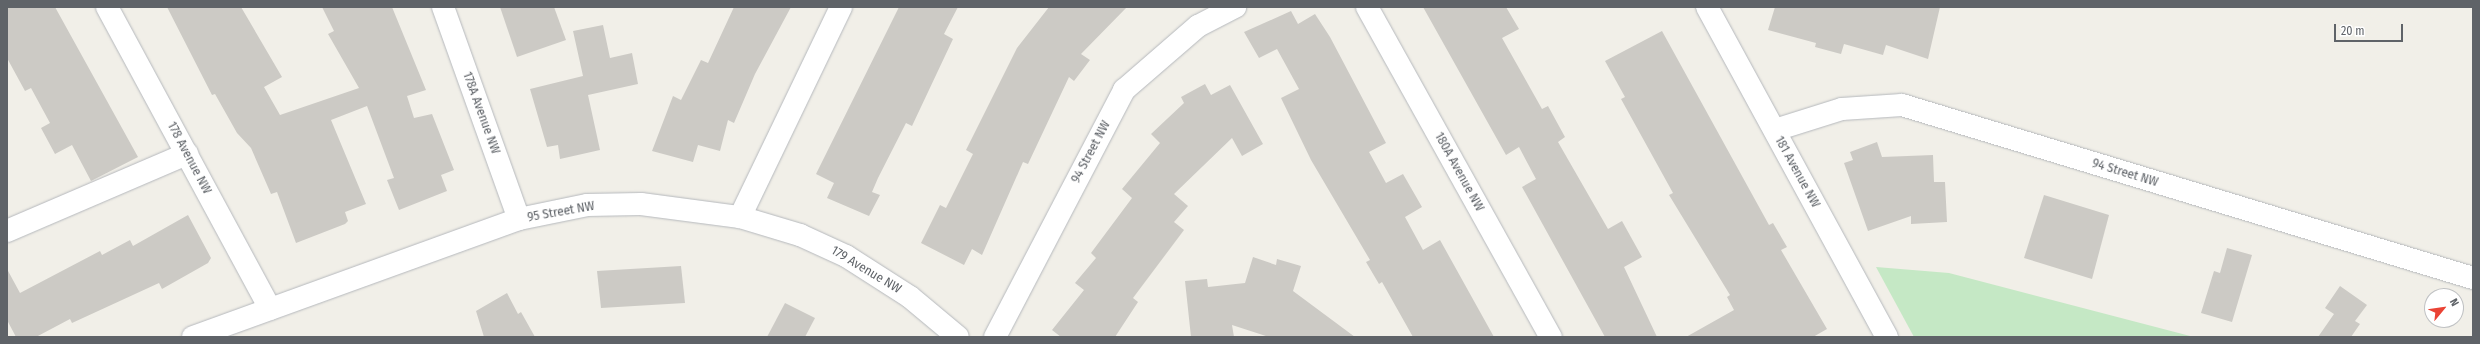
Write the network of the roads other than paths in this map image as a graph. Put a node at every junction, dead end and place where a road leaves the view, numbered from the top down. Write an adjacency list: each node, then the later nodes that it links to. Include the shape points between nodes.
1 (107, 7): 8 (street, 178 Avenue NW)
2 (443, 7): 10 (street, 178A Avenue NW)
3 (841, 7): 9 (street)
4 (1235, 7): 16 (street, 94 Street NW, via 1198,26 1124,90)
5 (1367, 7): 17 (street, 180A Avenue NW)
6 (1707, 7): 7 (street, 181 Avenue NW)
7 (1774, 130): 12 (street, 94 Street NW, via 1842,109 1902,105); 18 (street, 181 Avenue NW)
8 (187, 154): 11 (street); 13 (street, 178 Avenue NW)
9 (740, 217): 10 (street, 95 Street NW, via 641,204 586,205); 15 (street, 179 Avenue NW, via 800,235 846,256 910,297)
10 (518, 219): 13 (street, 95 Street NW)
11 (7, 231)
12 (2473, 278)
13 (270, 309): 14 (street, 95 Street NW)
14 (193, 337)
15 (958, 337)
16 (995, 337)
17 (1551, 337)
18 (1887, 337)

